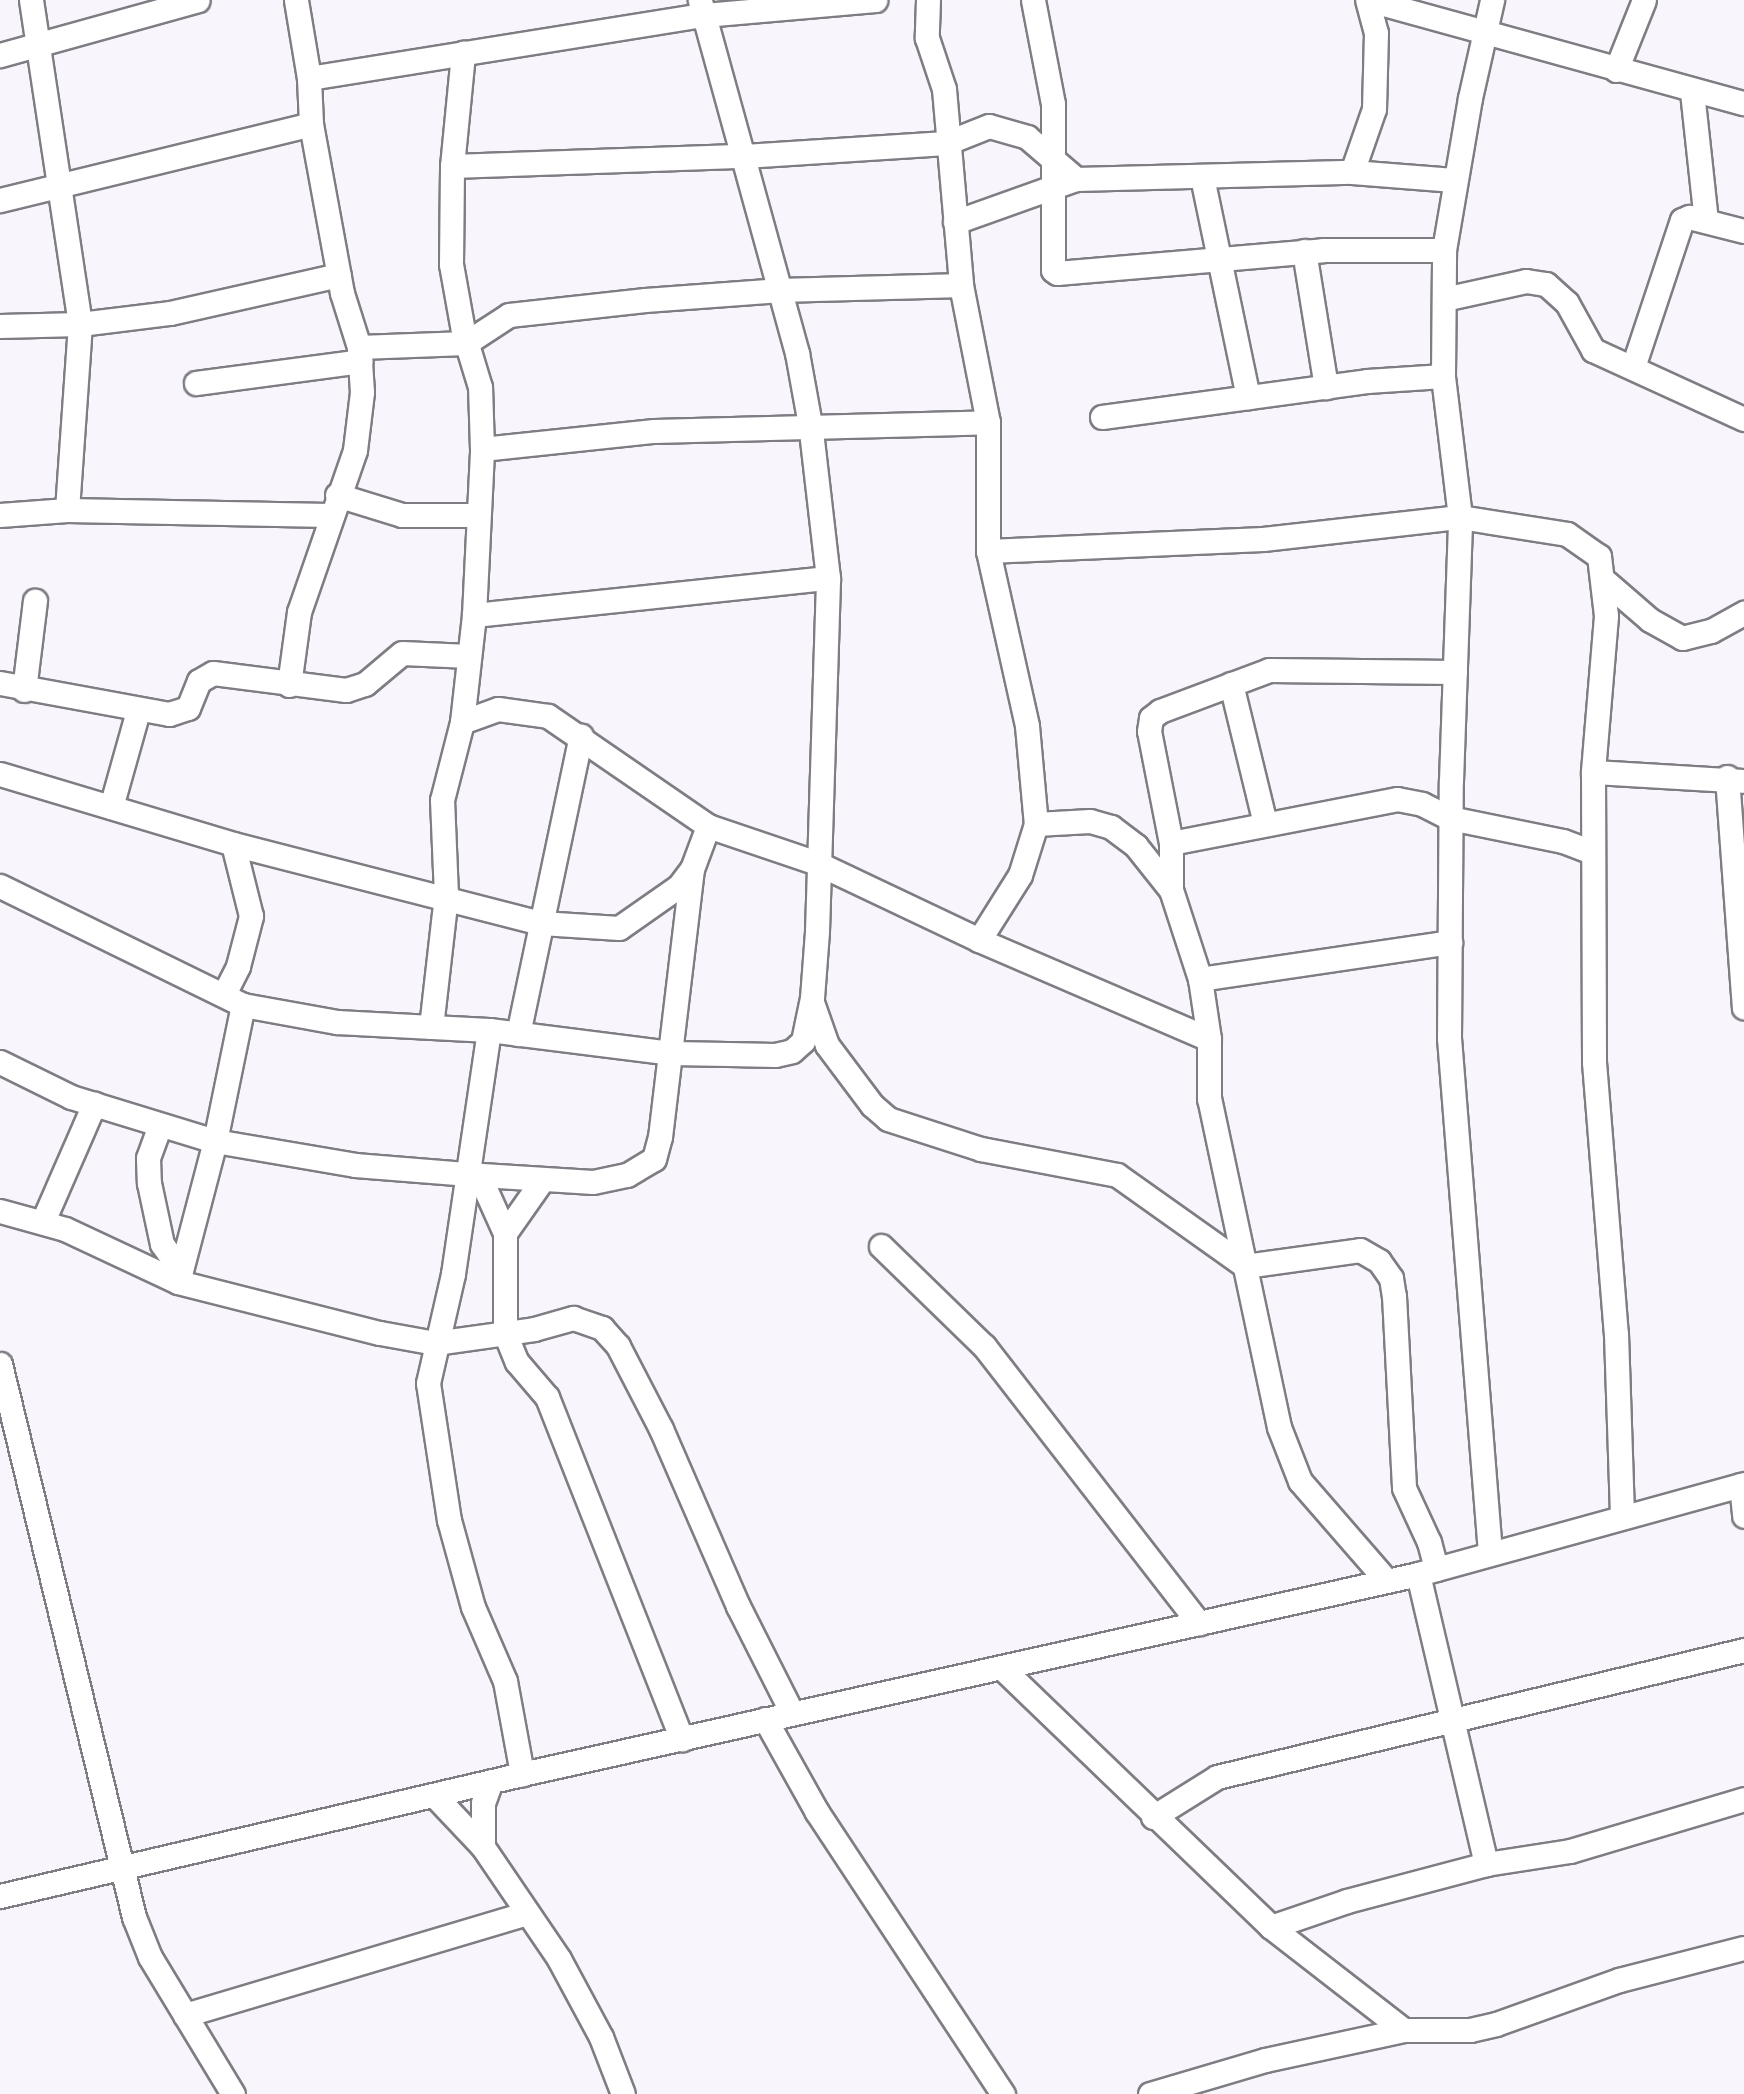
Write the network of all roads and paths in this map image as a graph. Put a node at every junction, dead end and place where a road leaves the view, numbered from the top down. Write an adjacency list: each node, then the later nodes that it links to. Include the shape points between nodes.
1 (31, 0): 13 (street)
2 (198, 0): 13 (street)
3 (296, 0): 17 (street)
4 (875, 0): 10 (street)
5 (928, 0): 21 (street, via 927,38 944,89)
6 (1032, 0): 23 (street, via 1053,104)
7 (1368, 0): 12 (street); 25 (street, via 1376,33 1374,109)
8 (1492, 0): 12 (street)
9 (1644, 0): 16 (street)
10 (754, 5): 11 (street)
11 (702, 8): 14 (street); 22 (street)
12 (1487, 35): 16 (street); 28 (street)
13 (40, 44): 15 (street); 30 (street)
14 (463, 54): 17 (street); 24 (street)
15 (0, 55)
16 (1616, 70): 18 (street)
17 (309, 78): 20 (street)
18 (1692, 92): 19 (street); 32 (street)
19 (1744, 103)
20 (311, 124): 30 (street); 38 (street)
21 (946, 143): 22 (street); 23 (street, via 989,126 1002,128 1027,137); 33 (street)
22 (744, 156): 24 (street); 40 (street)
23 (1053, 162): 27 (street); 29 (street)
24 (452, 166): 44 (street, via 451,264)
25 (1352, 172): 26 (street); 28 (street)
26 (1202, 177): 27 (street); 37 (street)
27 (1076, 179): 29 (street)
28 (1454, 180): 35 (street)
29 (1054, 185): 33 (street); 37 (street, via 1053,270 1057,273)
30 (62, 187): 31 (street); 42 (street)
31 (0, 200)
32 (1706, 220): 34 (street); 46 (street, via 1682,220)
33 (955, 222): 39 (street)
34 (1744, 231)
35 (1444, 250): 36 (street); 41 (street)
36 (1304, 251): 37 (street); 49 (street)
37 (1220, 260): 50 (street)
38 (339, 275): 42 (street, via 182,311); 45 (street)
39 (961, 285): 40 (street); 53 (street)
40 (781, 290): 44 (street, via 509,315); 54 (street)
41 (1444, 299): 46 (street, via 1526,281 1546,284 1567,303 1592,350); 47 (street)
42 (80, 324): 43 (street); 57 (street)
43 (0, 326)
44 (466, 343): 45 (street); 55 (street, via 480,387)
45 (360, 354): 48 (street); 56 (street, via 355,450)
46 (1633, 367): 52 (street)
47 (1443, 376): 49 (street); 60 (street)
48 (196, 383)
49 (1326, 387): 50 (street)
50 (1248, 397): 51 (street)
51 (1102, 417)
52 (1744, 419)
53 (988, 422): 54 (street); 61 (street)
54 (811, 430): 55 (street, via 654,431); 62 (street)
55 (482, 449): 59 (street)
56 (333, 505): 57 (street); 59 (street, via 402,515); 71 (street, via 299,612)
57 (67, 510): 58 (street)
58 (0, 515)
59 (478, 515): 66 (street)
60 (1461, 517): 61 (street, via 1263,539); 63 (street, via 1567,534 1600,556); 68 (street)
61 (988, 551): 83 (street, via 1027,726)
62 (828, 578): 66 (street); 89 (street)
63 (1606, 582): 65 (street, via 1650,620 1682,638 1711,631); 78 (street)
64 (35, 601): 73 (street)
65 (1744, 613)
66 (474, 615): 67 (street)
67 (469, 656): 71 (street, via 402,653 355,690); 72 (street)
68 (1455, 672): 70 (street, via 1269,670); 82 (street)
69 (0, 683): 73 (street)
70 (1231, 684): 84 (street); 86 (street, via 1152,718 1149,731)
71 (289, 685): 75 (street, via 213,673 199,681 192,705 184,711)
72 (466, 685): 74 (street); 76 (street)
73 (24, 690): 75 (street)
74 (498, 709): 76 (street); 77 (street, via 548,716)
75 (138, 711): 81 (street)
76 (461, 722): 93 (street, via 442,800)
77 (581, 736): 85 (street); 94 (street)
78 (1593, 772): 80 (street); 88 (street)
79 (0, 774): 81 (street)
80 (1736, 779): 100 (street)
81 (111, 807): 87 (street)
82 (1450, 818): 84 (street, via 1422,804 1397,799); 88 (street, via 1563,841); 96 (street)
83 (1036, 824): 92 (street, via 1090,821 1111,827 1136,846); 95 (street, via 1020,875)
84 (1265, 824): 86 (street)
85 (708, 827): 89 (street); 90 (street)
86 (1171, 843): 92 (street)
87 (233, 844): 93 (street); 99 (street, via 251,916)
88 (1592, 852): 123 (street, via 1594,1062 1616,1334)
89 (817, 863): 95 (street); 98 (street)
90 (692, 869): 94 (street, via 678,887 620,928); 105 (street)
91 (0, 886): 99 (street)
92 (1171, 890): 97 (street)
93 (446, 895): 94 (street); 101 (street)
94 (541, 923): 103 (street)
95 (979, 940): 104 (street)
96 (1450, 942): 97 (street); 124 (street, via 1449,1038)
97 (1200, 979): 104 (street)
98 (812, 998): 105 (street, via 805,1034 792,1051 763,1055); 116 (street, via 827,1045 888,1119 981,1149 1116,1175)
99 (234, 1000): 101 (street, via 337,1022); 109 (street)
100 (1744, 1007)
101 (431, 1027): 102 (street)
102 (489, 1030): 103 (street); 110 (street)
103 (518, 1034): 105 (street)
104 (1209, 1039): 116 (street, via 1209,1099)
105 (671, 1053): 111 (street, via 654,1158 645,1168 603,1180)
106 (0, 1062): 107 (street)
107 (94, 1104): 108 (street); 113 (street)
108 (160, 1125): 109 (street); 117 (street, via 148,1158 149,1183 162,1244)
109 (215, 1141): 110 (street, via 355,1164); 117 (street)
110 (473, 1175): 111 (street); 114 (street); 119 (street)
111 (543, 1179): 114 (street)
112 (0, 1211): 113 (street)
113 (43, 1221): 117 (street)
114 (505, 1233): 118 (street)
115 (881, 1246): 127 (street, via 984,1346)
116 (1245, 1266): 125 (street, via 1360,1250 1386,1270 1394,1296 1404,1488); 126 (street, via 1289,1458 1310,1495)
117 (179, 1276): 119 (street)
118 (505, 1333): 119 (street); 130 (street, via 573,1318 610,1335 661,1429 738,1606); 133 (street, via 517,1362 547,1397)
119 (435, 1343): 134 (street, via 428,1383 449,1520 473,1607 505,1681)
120 (0, 1364): 141 (street, via 97,1756)
121 (1742, 1485): 122 (street); 123 (street)
122 (1744, 1516)
123 (1622, 1517): 124 (street)
124 (1490, 1553): 125 (street)
125 (1427, 1572): 126 (street); 132 (street)
126 (1386, 1580): 127 (street)
127 (1199, 1623): 129 (street)
128 (1744, 1650): 132 (street)
129 (1002, 1668): 130 (street); 138 (street)
130 (792, 1713): 131 (street)
131 (765, 1719): 133 (street); 148 (street, via 817,1812)
132 (1454, 1720): 138 (street, via 1217,1777); 140 (street)
133 (682, 1739): 134 (street)
134 (522, 1774): 135 (street)
135 (491, 1781): 136 (street); 139 (street, via 483,1803)
136 (434, 1795): 139 (street); 141 (street)
137 (1744, 1799): 140 (street, via 1570,1851)
138 (1153, 1817): 144 (street)
139 (483, 1847): 143 (street)
140 (1486, 1864): 144 (street, via 1347,1901)
141 (118, 1867): 142 (street); 146 (street, via 141,1939)
142 (0, 1896)
143 (527, 1913): 146 (street); 150 (street, via 580,1993)
144 (1271, 1927): 147 (street)
145 (1744, 1948): 147 (street, via 1619,1980 1496,2024 1470,2030)
146 (186, 2015): 149 (street)
147 (1404, 2030): 151 (street, via 1265,2060)
148 (996, 2092)
149 (233, 2094)
150 (623, 2094)
151 (1150, 2094)

